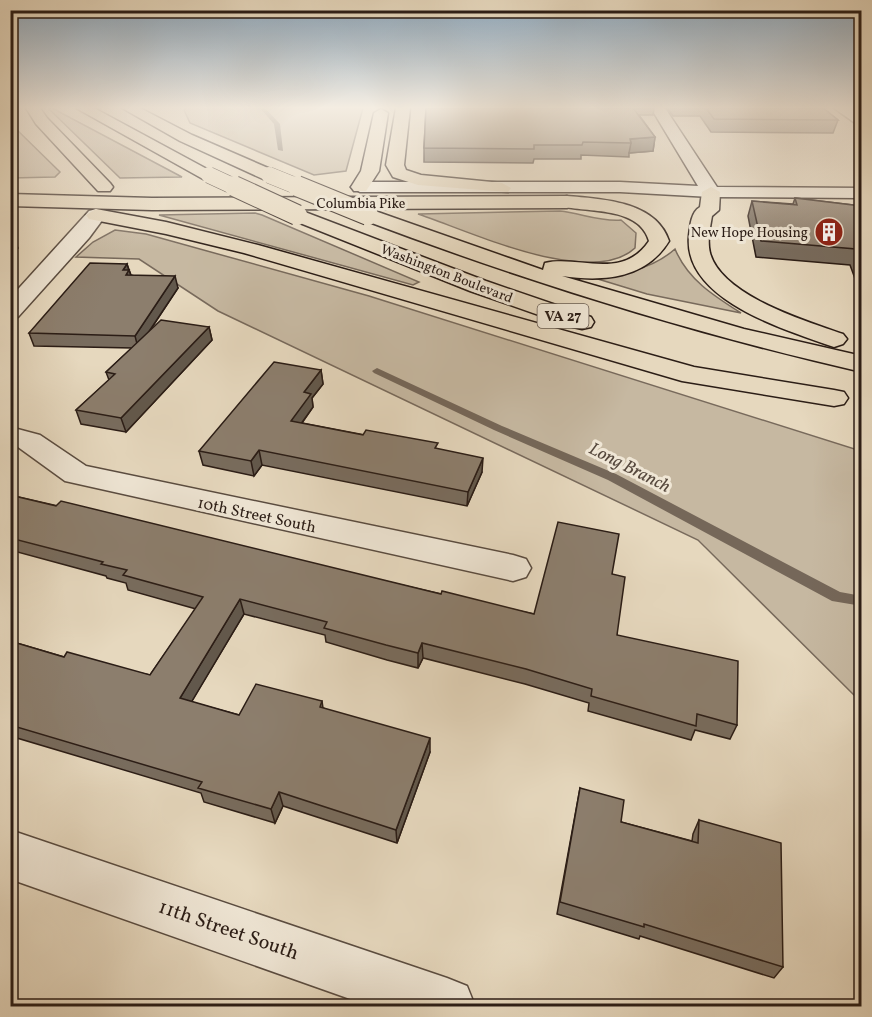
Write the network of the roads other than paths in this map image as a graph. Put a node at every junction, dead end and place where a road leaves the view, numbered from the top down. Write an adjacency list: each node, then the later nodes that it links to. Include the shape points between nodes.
1 (66, 155): 15 (main road)
2 (172, 155): 21 (main road, Washington Boulevard / VA 27, bridge, via 297,215 556,314)
3 (225, 155): 8 (main road, Washington Boulevard / VA 27)
4 (240, 155): 8 (main road)
5 (373, 155): 9 (main road, via 370,171)
6 (396, 155): 11 (main road, via 399,173 418,180)
7 (688, 155): 12 (street)
8 (269, 175): 17 (main road, Washington Boulevard / VA 27, bridge)
9 (360, 187): 11 (street, Columbia Pike); 15 (main road, Columbia Pike)
10 (10, 188): 15 (main road, Columbia Pike)
11 (502, 188): 12 (street, Columbia Pike, via 620,187)
12 (711, 192): 13 (street, Columbia Pike); 16 (street, Columbia Pike); 19 (main road, via 699,238 701,256 712,274 767,313)
13 (861, 193)
14 (10, 202): 15 (main road)
15 (101, 202): 16 (main road, Columbia Pike); 18 (street, via 82,234); 21 (main road, via 166,228 691,375)
16 (567, 202): 17 (main road, via 632,214 657,231 657,246 629,265 568,270)
17 (368, 215): 20 (main road, Washington Boulevard / VA 27, via 593,293)
18 (10, 312)
19 (861, 346)
20 (861, 364)
21 (834, 398): 22 (main road, Washington Boulevard / VA 27)
22 (861, 406)
23 (10, 436): 24 (street, 10th Street South, via 29,441 75,474)
24 (513, 568)
25 (10, 854): 26 (street, 11th Street South)
26 (447, 1006)

